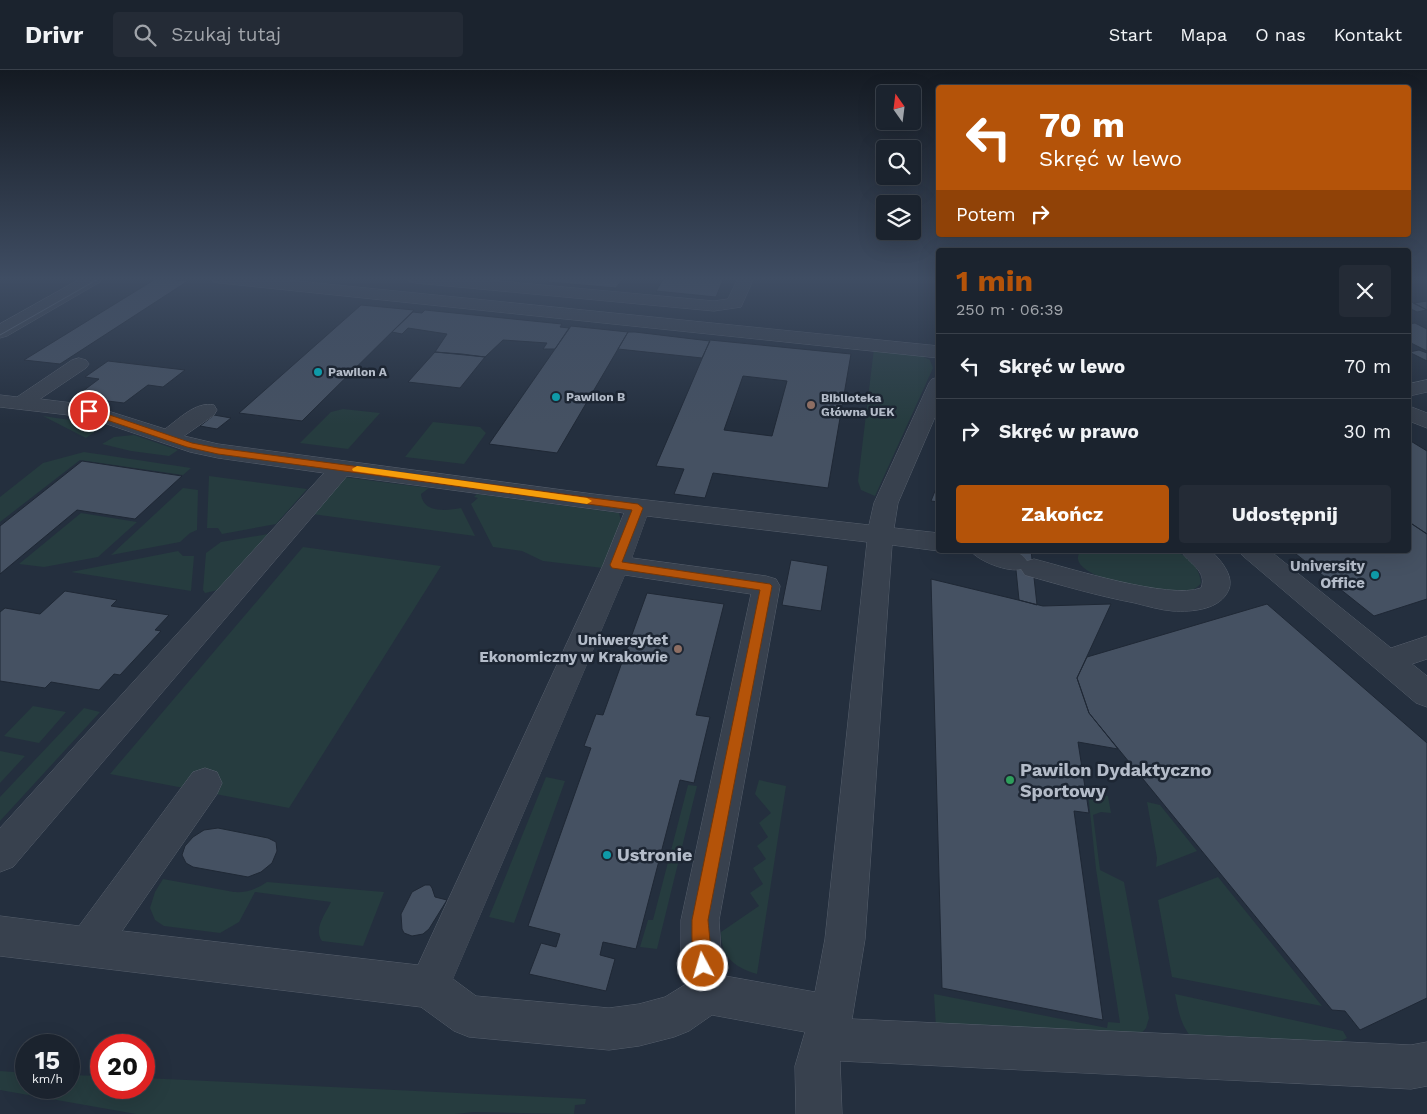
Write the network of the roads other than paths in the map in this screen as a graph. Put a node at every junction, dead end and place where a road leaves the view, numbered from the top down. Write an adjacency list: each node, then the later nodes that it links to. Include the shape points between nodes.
1 (693, 327): 2 (street)
2 (936, 352)
3 (79, 364): 9 (street)
4 (1411, 380): 5 (street)
5 (1427, 382)
6 (1427, 386): 8 (street)
7 (936, 390): 16 (street, via 886,503)
8 (1411, 390)
9 (10, 402): 13 (street, via 89,411)
10 (206, 410): 13 (street)
11 (1411, 413): 12 (street)
12 (1427, 422)
13 (168, 437): 14 (street, via 218,451)
14 (342, 467): 15 (street); 26 (street)
15 (638, 508): 16 (street); 21 (street)
16 (880, 537): 17 (street); 31 (street, via 845,939)
17 (936, 542)
18 (991, 553): 19 (street, via 1098,586 1172,601 1190,601 1211,595 1217,586 1212,568)
19 (1196, 553)
20 (1256, 553): 23 (street)
21 (616, 565): 29 (street); 30 (street, via 766,586 700,920)
22 (1427, 647): 23 (street)
23 (1386, 661): 24 (street)
24 (1427, 694)
25 (205, 783): 28 (street)
26 (0, 855)
27 (0, 936): 28 (street)
28 (86, 947): 29 (street)
29 (429, 987): 30 (street, via 469,1016 609,1029 674,1016)
30 (708, 994): 31 (street)
31 (828, 1027): 32 (street, via 1411,1067); 33 (street, via 817,1066)
32 (1427, 1064)
33 (819, 1114)

